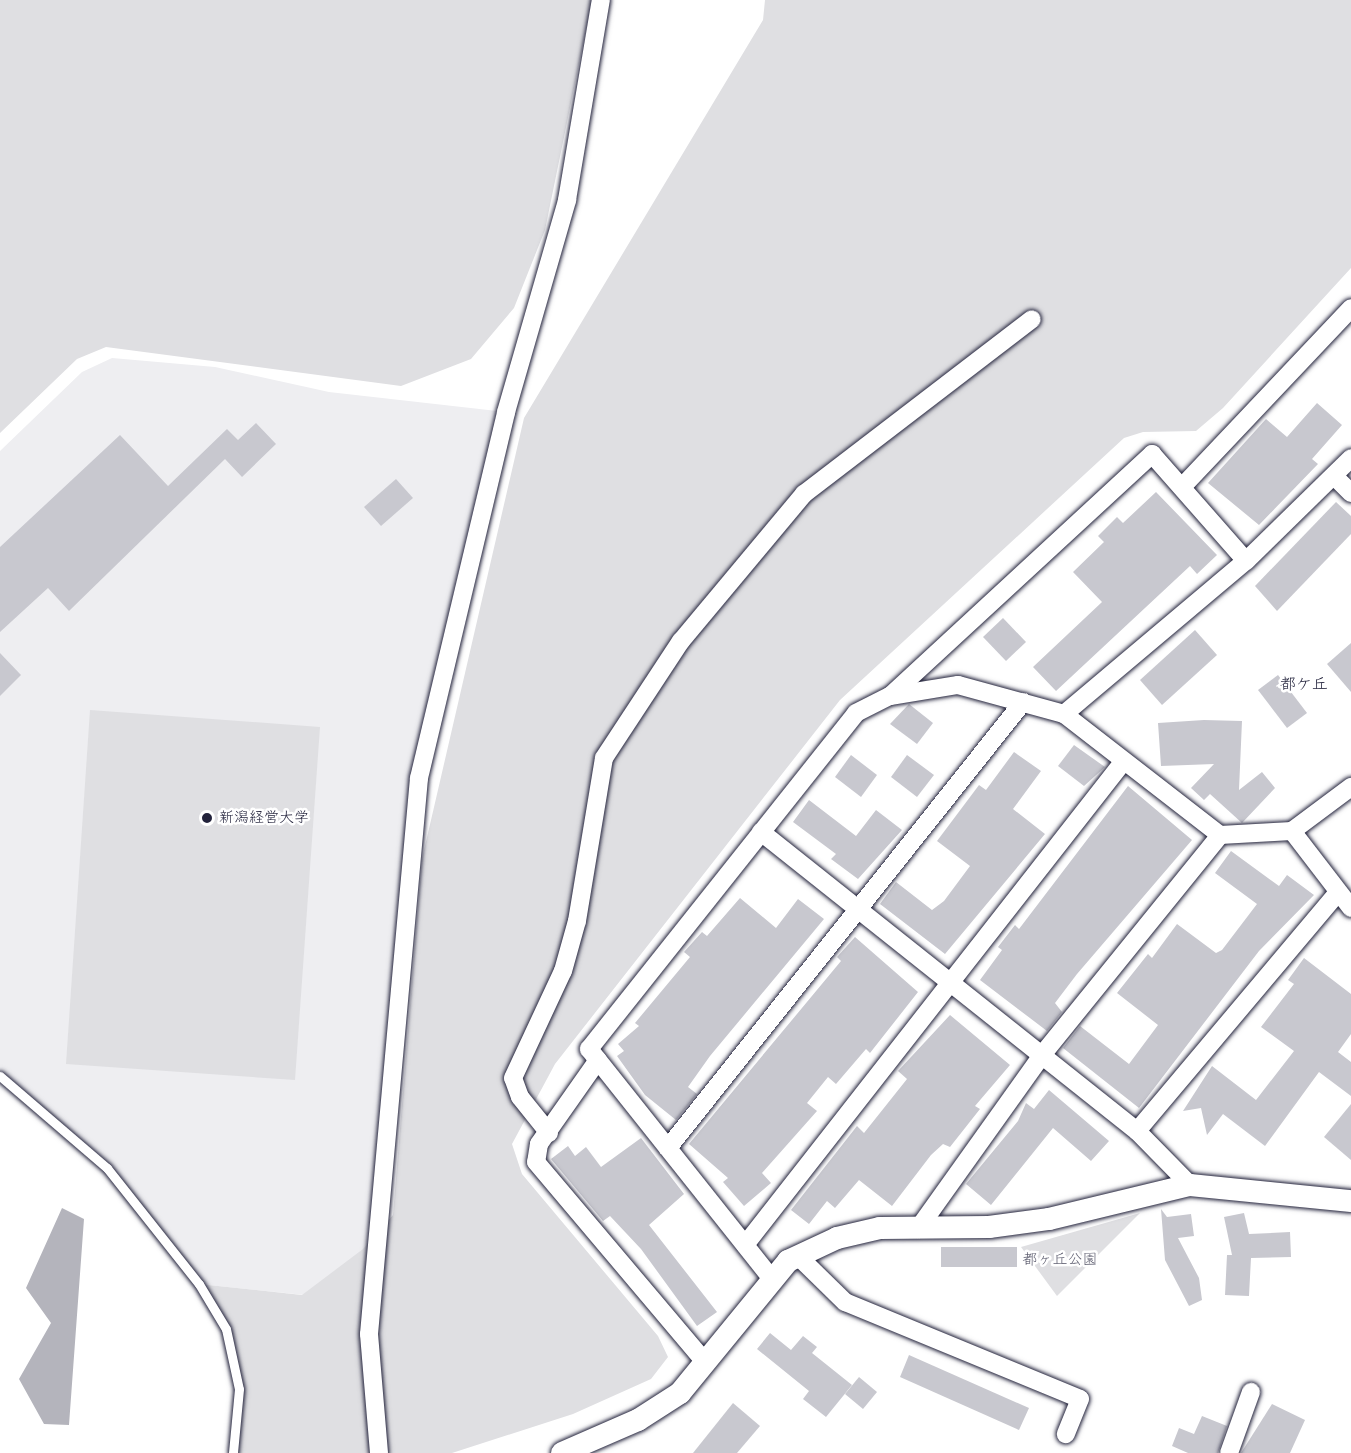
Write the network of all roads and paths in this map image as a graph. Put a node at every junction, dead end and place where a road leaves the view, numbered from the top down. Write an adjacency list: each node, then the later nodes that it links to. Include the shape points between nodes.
1 (602, 0): 37 (street, via 567,200 503,423 419,778 369,1334)
2 (1351, 308): 6 (street)
3 (1032, 319): 25 (street, via 804,494 681,641 604,758 577,921 563,971 513,1077 520,1097)
4 (1351, 458): 5 (street)
5 (1334, 476): 7 (street); 8 (street)
6 (1182, 487): 8 (street); 9 (street, via 1152,454)
7 (1351, 493)
8 (1246, 561): 11 (street)
9 (890, 696): 10 (street, via 958,685); 15 (street, via 856,713)
10 (1023, 702): 11 (street); 19 (street)
11 (1064, 714): 12 (street)
12 (1123, 762): 16 (street); 20 (street)
13 (1351, 787): 14 (street)
14 (1292, 831): 16 (street); 17 (street)
15 (761, 832): 19 (street); 22 (street, via 589,1048)
16 (1220, 835): 21 (street)
17 (1338, 892): 18 (street); 24 (street)
18 (1351, 908)
19 (860, 911): 20 (street); 26 (street)
20 (951, 984): 21 (street); 30 (street)
21 (1042, 1055): 24 (street); 29 (street)
22 (598, 1060): 25 (street); 26 (street)
23 (0, 1076): 36 (lane, via 107,1168 199,1284 226,1329 239,1389)
24 (1137, 1131): 27 (street)
25 (549, 1133): 33 (street, via 539,1144 536,1162)
26 (668, 1148): 30 (street)
27 (1190, 1185): 28 (street); 29 (street, via 1049,1219)
28 (1351, 1201)
29 (918, 1229): 31 (street, via 859,1233)
30 (745, 1245): 32 (street)
31 (798, 1256): 32 (street); 35 (street, via 845,1302 1080,1399)
32 (772, 1279): 33 (street)
33 (706, 1363): 38 (street, via 680,1393 638,1420)
34 (1251, 1392): 39 (street)
35 (1066, 1434)
36 (233, 1453)
37 (379, 1453)
38 (562, 1453)
39 (1229, 1453)

